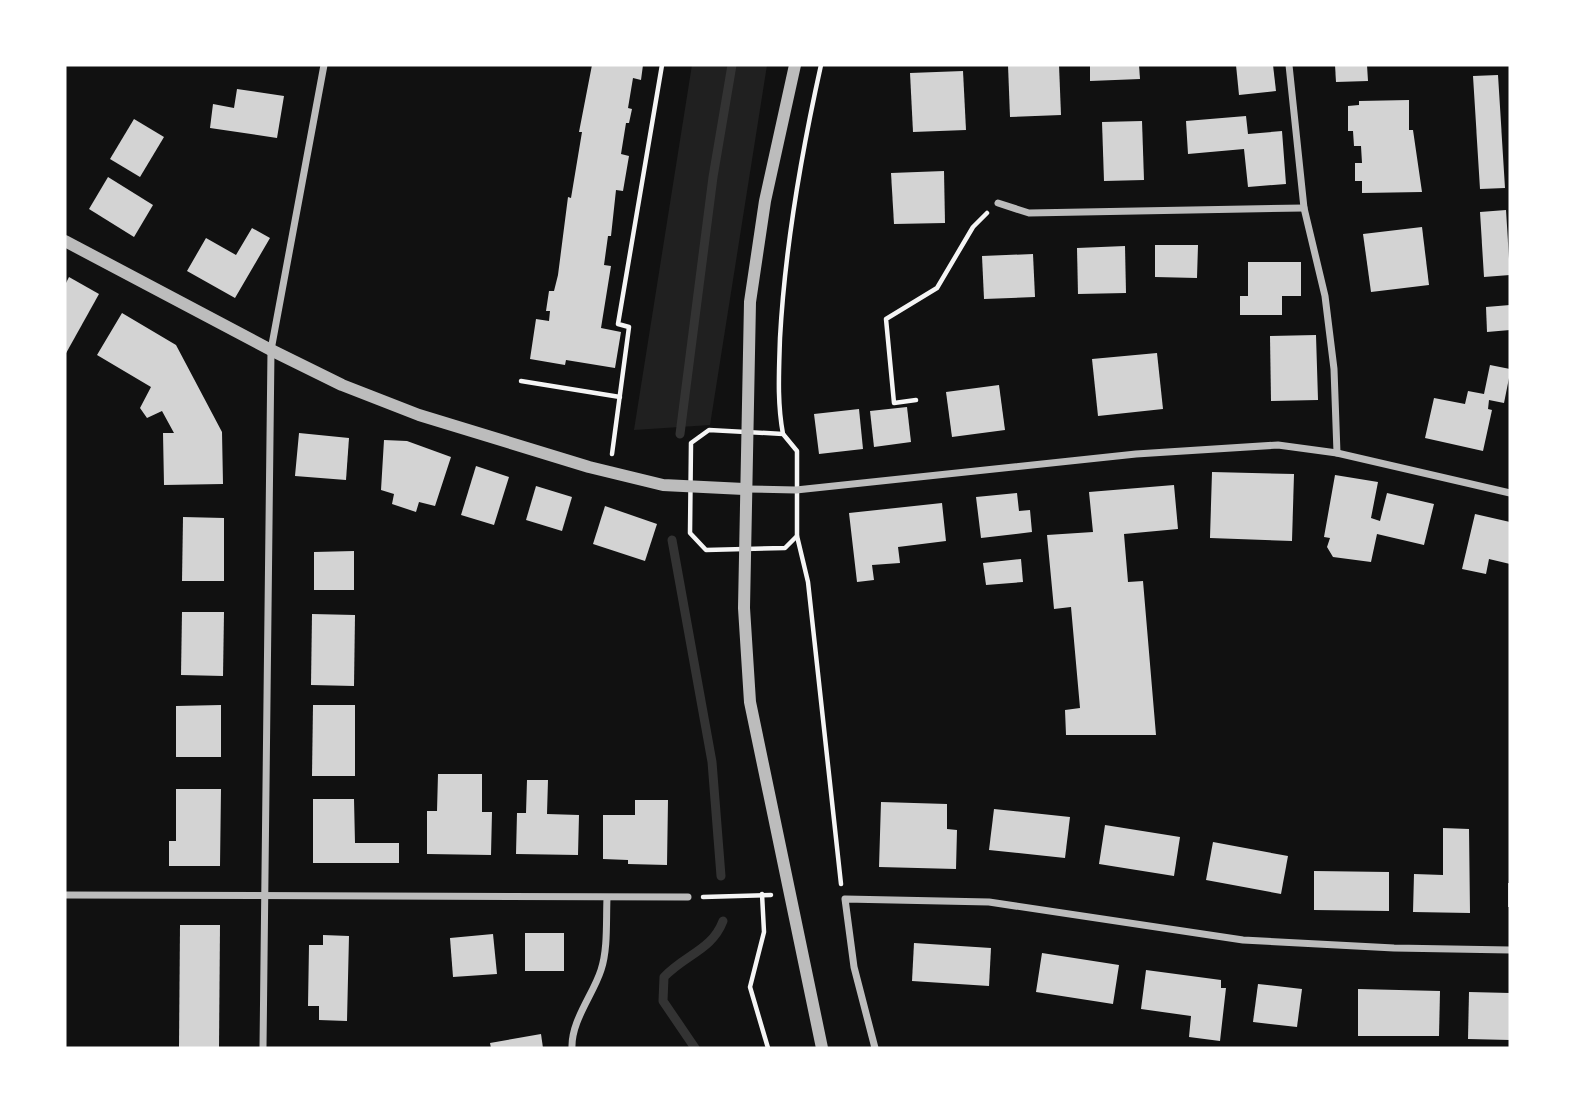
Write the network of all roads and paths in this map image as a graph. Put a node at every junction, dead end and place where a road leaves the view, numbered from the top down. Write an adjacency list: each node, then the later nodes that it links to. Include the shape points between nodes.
1 (324, 65): 9 (street)
2 (662, 65): 11 (path, via 618,324 629,327)
3 (795, 65): 16 (street, via 765,201 750,302)
4 (821, 65): 13 (path, via 804,144 782,299 778,405)
5 (1289, 65): 7 (street)
6 (998, 203): 7 (street, via 1030,213); 12 (path, via 973,227 937,288 886,319 894,403)
7 (1304, 208): 14 (street, via 1325,296)
8 (65, 241): 9 (street)
9 (271, 350): 15 (street, via 419,415); 21 (street)
10 (521, 382): 11 (path)
11 (620, 397): 15 (path)
12 (916, 400)
13 (783, 434)
14 (1337, 453): 16 (street, via 1278,445 1234,446 796,490); 17 (street)
15 (610, 472): 16 (street, via 663,485)
16 (744, 489): 29 (street, via 750,702)
17 (1510, 493)
18 (797, 536): 24 (path, via 808,583 838,873)
19 (762, 894): 28 (path, via 764,932 750,987)
20 (65, 895): 21 (street)
21 (264, 896): 23 (street); 26 (street)
22 (688, 897): 23 (street)
23 (607, 898): 27 (street, via 602,969)
24 (845, 899): 25 (street, via 989,902 1243,940); 30 (street, via 854,967)
25 (1510, 950)
26 (262, 1048)
27 (572, 1048)
28 (768, 1048)
29 (822, 1048)
30 (875, 1048)

